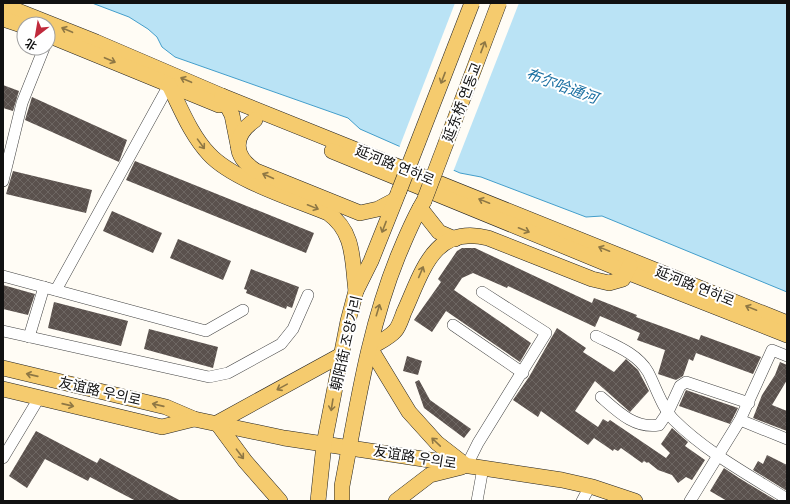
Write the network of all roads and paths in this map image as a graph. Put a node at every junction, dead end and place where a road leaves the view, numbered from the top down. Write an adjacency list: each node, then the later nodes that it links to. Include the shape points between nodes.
1 (472, 3): 16 (main road, 延东桥 연동교, one-way to 16, bridge)
2 (500, 3): 17 (main road, 延东桥 연동교, one-way to 2, bridge)
3 (3, 5): 9 (main road, 延河路 연하로, one-way to 3)
4 (3, 19): 5 (main road)
5 (16, 23)
6 (56, 42): 8 (main road, 延河路 연하로, one-way to 8)
7 (40, 56): 15 (street, via 22,103)
8 (169, 85): 10 (main road, 延河路 연하로); 13 (main road); 22 (street)
9 (222, 96): 10 (main road); 11 (main road); 19 (main road, 延河路 연하로, one-way to 9)
10 (206, 100): 11 (main road, 延河路 연하로); 13 (main road, via 194,112)
11 (229, 109): 12 (main road, 延河路 연하로); 14 (main road)
12 (255, 120): 14 (main road, via 242,134); 19 (main road, 延河路 연하로, one-way to 19)
13 (191, 129): 23 (main road, one-way to 23, via 209,154 229,171 337,219 350,241)
14 (238, 148): 16 (main road, one-way to 14, via 378,209 366,212 352,210 256,171 243,160)
15 (3, 181)
16 (397, 195): 23 (main road, 朝阳街 조양거리, one-way to 23, via 371,262)
17 (422, 204): 18 (main road, via 438,232); 33 (main road, 朝阳街 조양거리, one-way to 17, via 386,286 414,216)
18 (455, 239): 19 (main road, via 476,235 488,238 576,273 609,283 621,281); 33 (main road, one-way to 18, via 396,331 428,258 440,246)
19 (629, 266): 27 (main road, 延河路 연하로, one-way to 19); 30 (main road, 延河路 연하로)
20 (3, 276): 21 (street)
21 (44, 287): 22 (street); 32 (street)
22 (56, 290): 26 (street, via 206,330)
23 (356, 291): 34 (main road, 朝阳街 조양거리)
24 (482, 292): 37 (street, via 546,333)
25 (308, 295): 32 (street, via 293,329 281,344 228,373 209,377)
26 (243, 310)
27 (787, 323)
28 (453, 325): 37 (street)
29 (3, 331): 32 (street)
30 (787, 335)
31 (596, 336): 42 (street, via 631,354 640,362)
32 (29, 337)
33 (370, 348): 48 (main road, 朝阳街 조양거리, via 362,377); 51 (main road, one-way to 33, via 437,444 409,412)
34 (341, 355): 45 (main road, one-way to 45); 47 (main road, 朝阳街 조양거리, one-way to 47)
35 (787, 356): 41 (street, via 772,350)
36 (3, 368): 43 (main road, 友谊路 우의로, one-way to 36, via 166,407)
37 (523, 373): 51 (street, via 478,443)
38 (3, 390): 40 (main road, 友谊路 우의로)
39 (601, 397): 42 (street, via 628,420 649,427 659,425)
40 (39, 398): 43 (main road, 友谊路 우의로, one-way to 43, via 162,427); 50 (street)
41 (748, 403): 42 (street, via 686,382 680,386); 44 (street)
42 (668, 412): 49 (street)
43 (194, 419): 45 (main road, 友谊路 우의로)
44 (740, 420): 46 (street); 49 (street)
45 (217, 423): 47 (main road, 友谊路 우의로); 55 (main road, one-way to 55, via 245,461)
46 (787, 439)
47 (324, 444): 48 (main road, 友谊路 우의로); 56 (main road, 朝阳街 조양거리)
48 (350, 447): 51 (main road, 友谊路 우의로); 57 (main road, 朝阳街 조양거리, via 342,486)
49 (718, 456): 54 (street); 62 (street)
50 (3, 458)
51 (467, 465): 52 (main road, 友谊路 우의로); 58 (main road, via 430,475)
52 (483, 468): 53 (main road, 友谊路 우의로); 59 (street)
53 (590, 486): 60 (street); 61 (main road, 友谊路 우의로)
54 (787, 499)
55 (280, 501)
56 (318, 501)
57 (342, 501)
58 (396, 501)
59 (477, 501)
60 (582, 501)
61 (635, 501)
62 (690, 501)

